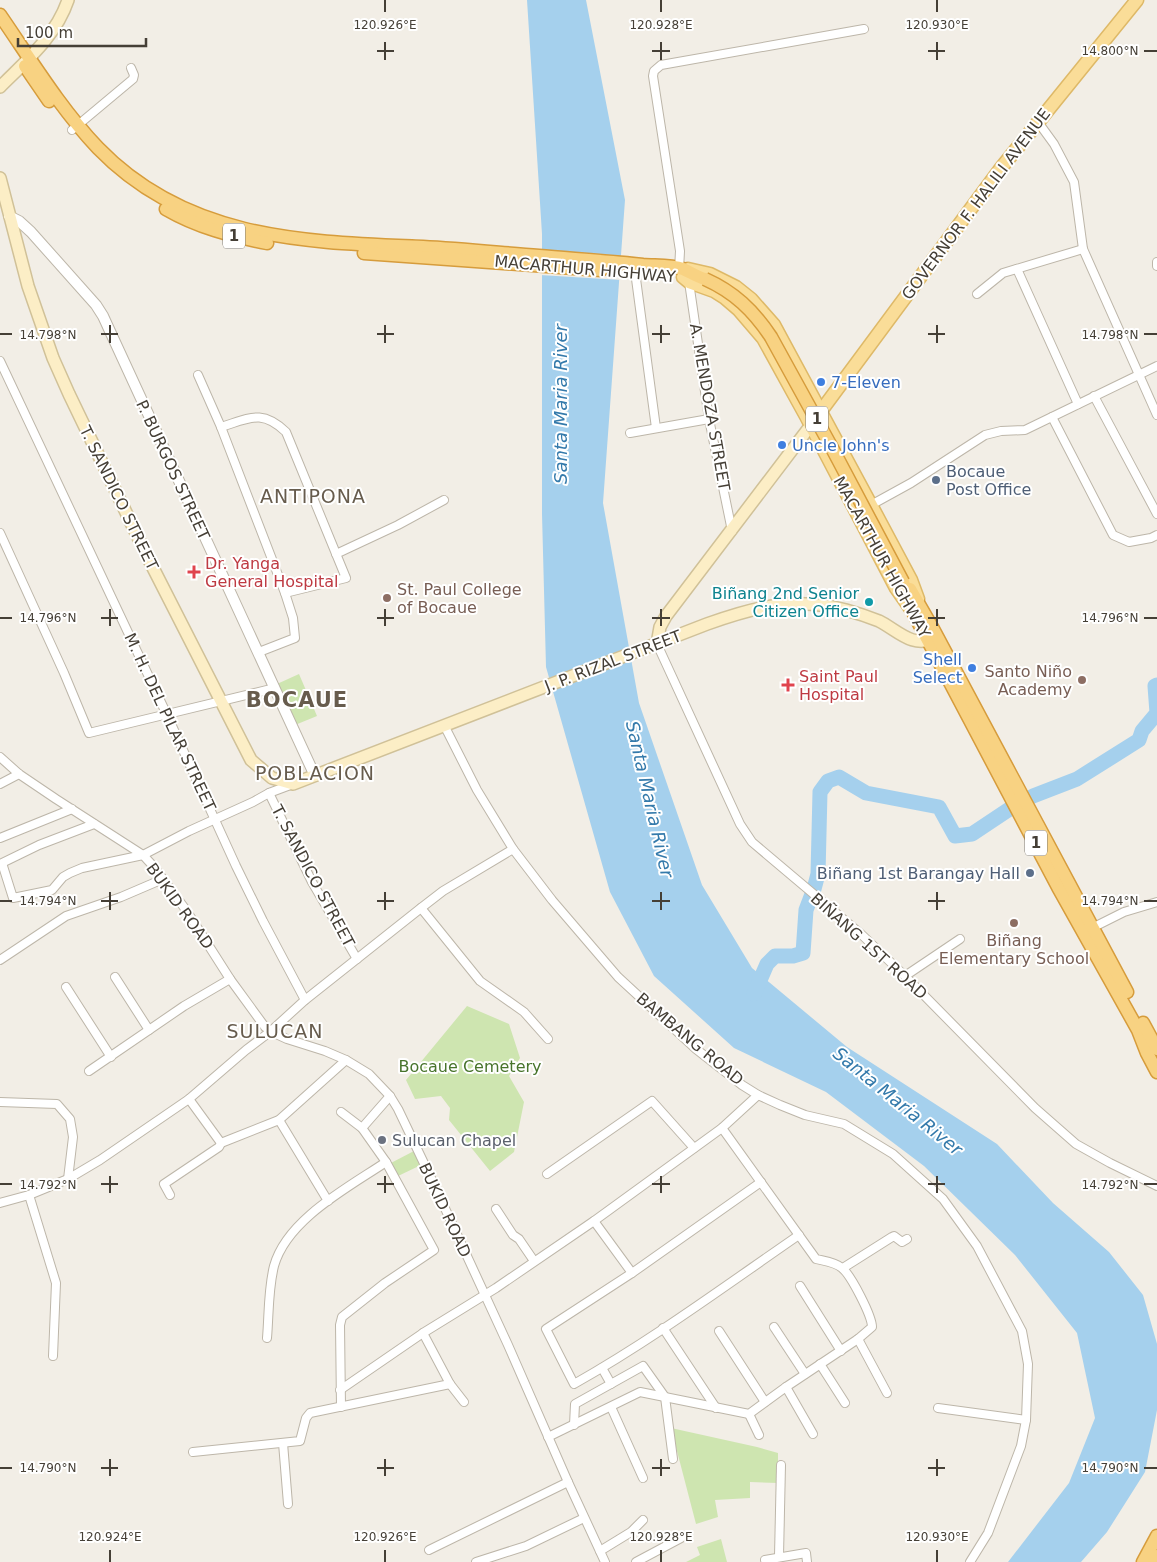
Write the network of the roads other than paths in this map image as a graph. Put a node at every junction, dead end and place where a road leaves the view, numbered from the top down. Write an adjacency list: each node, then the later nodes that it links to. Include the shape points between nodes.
1 (68, 0): 6 (main road, via 51,34)
2 (1137, 0): 9 (main road, GOVERNOR F. HALILI AVENUE)
3 (0, 15): 6 (highway, MACARTHUR HIGHWAY / 1)
4 (864, 29): 18 (street, A. MENDOZA STREET, via 661,65 654,71 678,243)
5 (0, 30): 6 (highway, MACARTHUR HIGHWAY / 1)
6 (26, 60): 8 (main road); 10 (highway, MACARTHUR HIGHWAY / 1)
7 (131, 68): 10 (street, via 133,79)
8 (0, 87)
9 (1038, 122): 13 (street, via 1074,182); 26 (main road, GOVERNOR F. HALILI AVENUE)
10 (75, 127): 16 (highway, MACARTHUR HIGHWAY / 1, via 128,175 159,195 199,215 236,227 333,244 448,249)
11 (0, 178): 12 (main road, T. SANDICO STREET)
12 (4, 217): 45 (street, P. BURGOS STREET, via 19,221 30,232 103,316); 47 (main road, T. SANDICO STREET, via 65,385)
13 (1082, 249): 17 (street); 23 (street)
14 (1157, 262): 15 (street)
15 (1157, 266)
16 (633, 268): 18 (highway, MACARTHUR HIGHWAY / 1); 32 (street)
17 (1018, 269): 19 (street, via 1003,273); 25 (street)
18 (687, 276): 26 (main road, MACARTHUR HIGHWAY / 1, via 693,269 710,274 751,298 774,326); 29 (street, A. MENDOZA STREET); 30 (main road, MACARTHUR HIGHWAY / 1, via 725,298 751,323); 42 (highway, 1, bridge, via 720,286 744,303 761,322)
19 (976, 294)
20 (0, 361): 48 (street, M. H. DEL PILAR STREET)
21 (1157, 366): 23 (street)
22 (198, 376): 31 (street)
23 (1138, 376): 24 (street); 27 (street)
24 (1094, 396): 25 (street); 36 (street)
25 (1078, 404): 28 (street)
26 (821, 411): 35 (main road, MACARTHUR HIGHWAY / 1)
27 (1157, 415)
28 (1052, 416): 35 (street, via 1025,430 984,435 911,483); 39 (street, via 1113,535 1129,542)
29 (709, 419): 32 (street); 37 (street, A. MENDOZA STREET)
30 (811, 425): 37 (main road); 42 (main road, MACARTHUR HIGHWAY / 1, via 896,588)
31 (221, 427): 40 (street, via 266,417 286,432); 41 (street)
32 (656, 428): 33 (street)
33 (630, 433)
34 (444, 500): 40 (street)
35 (871, 504): 42 (main road, MACARTHUR HIGHWAY / 1, via 911,580)
36 (1157, 514)
37 (732, 531): 44 (main road, via 666,616)
38 (0, 533): 48 (street, via 89,734)
39 (1157, 535)
40 (336, 554): 41 (street, via 346,578)
41 (285, 593): 45 (street, via 295,638)
42 (918, 611): 43 (highway, MACARTHUR HIGHWAY / 1)
43 (933, 639): 44 (main road, J. P. RIZAL STREET, via 910,640 879,622 850,611 791,603 748,610); 65 (highway, MACARTHUR HIGHWAY / 1)
44 (657, 644): 49 (main road, J. P. RIZAL STREET); 69 (street, BIÑANG 1ST ROAD, via 746,835)
45 (259, 652): 46 (street, P. BURGOS STREET)
46 (275, 688): 47 (street); 52 (street, P. BURGOS STREET)
47 (221, 702): 48 (street); 54 (main road, T. SANDICO STREET, via 252,760 272,778)
48 (167, 715): 57 (street, M. H. DEL PILAR STREET)
49 (445, 727): 52 (main road, J. P. RIZAL STREET); 60 (street, BAMBANG ROAD, via 477,790)
50 (0, 757): 51 (street, BUKID ROAD)
51 (19, 774): 53 (street); 56 (street, BUKID ROAD)
52 (316, 776): 54 (main road, J. P. RIZAL STREET)
53 (0, 784)
54 (293, 784): 55 (street)
55 (269, 793): 57 (street); 67 (street, T. SANDICO STREET, via 308,875)
56 (72, 809): 58 (street, BUKID ROAD); 59 (street)
57 (215, 819): 61 (street); 73 (street, M. H. DEL PILAR STREET, via 248,892)
58 (94, 824): 61 (street, BUKID ROAD); 61 (street, via 2,863 13,898 52,890 63,877 82,868)
59 (0, 838)
60 (513, 849): 64 (street); 82 (street, BAMBANG ROAD, via 618,977 696,1049)
61 (143, 855): 62 (street, BUKID ROAD)
62 (163, 879): 68 (street, via 66,916); 71 (street, BUKID ROAD)
63 (1157, 902): 65 (street, via 1124,912)
64 (421, 908): 67 (street); 76 (street, via 480,981 524,1012)
65 (1088, 930): 77 (highway, MACARTHUR HIGHWAY / 1); 81 (highway, MACARTHUR HIGHWAY / 1)
66 (960, 939): 69 (street)
67 (357, 959): 73 (street)
68 (0, 960)
69 (905, 976): 96 (street, BIÑANG 1ST ROAD, via 1035,1108 1076,1144)
70 (115, 977): 74 (street)
71 (230, 979): 74 (street); 75 (street, BUKID ROAD)
72 (66, 987): 78 (street)
73 (305, 1000): 75 (street)
74 (149, 1030): 78 (street)
75 (271, 1031): 79 (street, BUKID ROAD); 84 (street)
76 (548, 1039)
77 (1157, 1049)
78 (111, 1056): 80 (street)
79 (346, 1060): 83 (street, BUKID ROAD, via 370,1074); 87 (street)
80 (89, 1071)
81 (1157, 1072)
82 (758, 1095): 89 (street); 135 (street, BAMBANG ROAD, via 857,1131 893,1154 943,1199 977,1246 1022,1331 1028,1364)
83 (390, 1096): 88 (street); 109 (street, BUKID ROAD)
84 (190, 1099): 90 (street); 94 (street)
85 (0, 1102): 94 (street, via 57,1104 70,1118 73,1137)
86 (341, 1112): 88 (street)
87 (279, 1120): 90 (street); 99 (street)
88 (362, 1128): 92 (street)
89 (722, 1128): 91 (street); 95 (street)
90 (221, 1142): 98 (street, via 164,1184)
91 (694, 1148): 93 (street, via 652,1101); 102 (street)
92 (386, 1162): 99 (street); 124 (street, via 434,1250 342,1317)
93 (547, 1174)
94 (68, 1179): 97 (street)
95 (760, 1182): 103 (street); 107 (street)
96 (1157, 1186)
97 (29, 1195): 100 (street); 117 (street, via 56,1283)
98 (170, 1196)
99 (328, 1201): 114 (street, via 297,1228 274,1264)
100 (0, 1203)
101 (496, 1209): 105 (street)
102 (594, 1221): 105 (street); 107 (street)
103 (799, 1235): 106 (street, via 816,1259); 111 (street)
104 (907, 1239): 106 (street, via 902,1242 894,1236)
105 (534, 1261): 109 (street)
106 (843, 1268): 115 (street, via 872,1322 870,1331)
107 (632, 1273): 119 (street, via 546,1329 574,1384)
108 (800, 1286): 116 (street)
109 (486, 1294): 113 (street); 137 (street, BUKID ROAD)
110 (774, 1327): 120 (street)
111 (663, 1328): 119 (street); 132 (street)
112 (719, 1331): 128 (street)
113 (423, 1333): 121 (street); 124 (street)
114 (267, 1338)
115 (858, 1339): 116 (street); 125 (street)
116 (840, 1351): 118 (street)
117 (53, 1356)
118 (820, 1364): 120 (street); 129 (street)
119 (602, 1368): 122 (street)
120 (805, 1374): 123 (street)
121 (450, 1384): 127 (street); 130 (street)
122 (611, 1384): 126 (street, via 643,1366); 136 (street, via 575,1404)
123 (786, 1387): 128 (street); 138 (street)
124 (340, 1390): 130 (street)
125 (886, 1393)
126 (665, 1397): 131 (street, via 640,1392); 132 (street); 142 (street)
127 (464, 1402)
128 (765, 1402): 134 (street)
129 (846, 1403)
130 (340, 1407): 140 (street, via 310,1413 300,1441)
131 (611, 1407): 136 (street); 144 (street)
132 (716, 1408): 134 (street)
133 (938, 1408): 135 (street)
134 (749, 1414): 139 (street)
135 (1026, 1420): 160 (street, BAMBANG ROAD, via 1020,1446 988,1533)
136 (574, 1425): 137 (street)
137 (555, 1434): 145 (street, BUKID ROAD)
138 (813, 1434)
139 (759, 1435)
140 (284, 1443): 141 (street); 146 (street)
141 (194, 1452)
142 (673, 1459)
143 (781, 1464): 153 (street)
144 (643, 1478)
145 (568, 1482): 147 (street, BUKID ROAD); 152 (street)
146 (288, 1504)
147 (584, 1518): 151 (street, BUKID ROAD); 156 (street, via 526,1546)
148 (642, 1520): 151 (street, via 631,1532)
149 (1157, 1536): 161 (highway)
150 (681, 1538): 158 (street)
151 (605, 1548): 157 (street, BUKID ROAD)
152 (429, 1550)
153 (779, 1556): 155 (street); 159 (street, via 806,1552)
154 (1157, 1556): 162 (highway)
155 (764, 1560)
156 (476, 1562)
157 (605, 1562)
158 (636, 1562)
159 (807, 1562)
160 (970, 1562)
161 (1144, 1562)
162 (1154, 1562)

